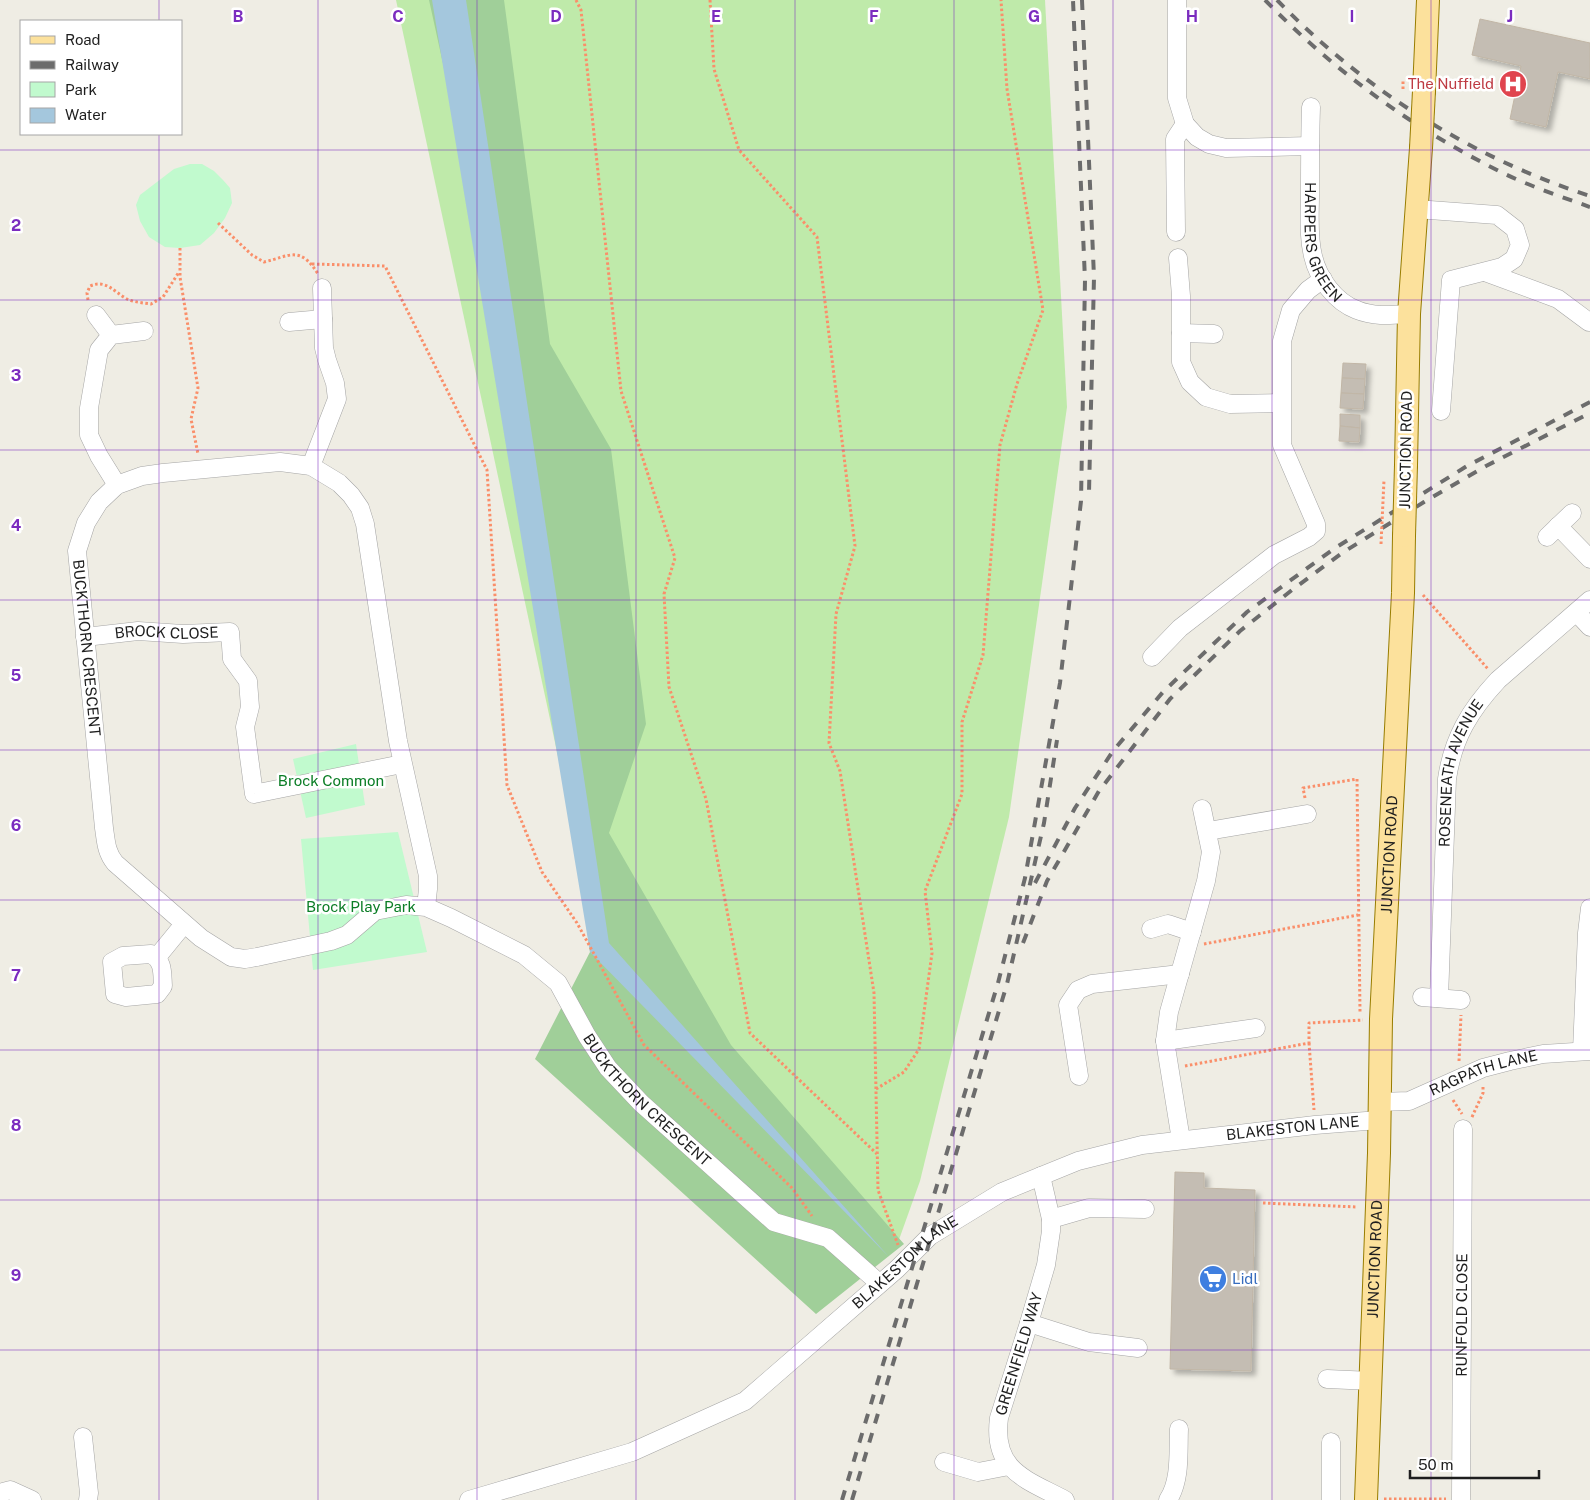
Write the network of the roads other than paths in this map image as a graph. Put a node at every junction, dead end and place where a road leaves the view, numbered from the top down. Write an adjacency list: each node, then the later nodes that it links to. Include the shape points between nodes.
1 (1177, 0): 4 (street, via 1177,98)
2 (1428, 0): 6 (main road, JUNCTION ROAD, bridge)
3 (1311, 107): 5 (street, HARPERS GREEN)
4 (1185, 124): 5 (street, via 1209,144 1226,148); 7 (street, via 1175,139)
5 (1310, 146): 10 (street, HARPERS GREEN, via 1310,231 1313,257)
6 (1416, 209): 9 (street, via 1496,215 1515,228 1520,246 1514,259); 12 (main road, JUNCTION ROAD)
7 (1176, 232)
8 (1178, 258): 18 (street)
9 (1485, 272): 16 (street, via 1558,299); 22 (street, via 1451,280)
10 (1323, 279): 12 (street, HARPERS GREEN, via 1341,301 1354,310 1369,314); 21 (street, via 1308,290 1291,310 1282,341)
11 (322, 288): 14 (street)
12 (1410, 314): 48 (main road, JUNCTION ROAD, bridge, via 1403,592 1370,1020)
13 (96, 315): 20 (street)
14 (323, 319): 15 (street); 23 (street, via 326,360 335,382 337,399)
15 (289, 322)
16 (1589, 322)
17 (144, 331): 20 (street)
18 (1181, 333): 19 (street); 21 (street, via 1181,362 1190,382 1206,396 1230,404)
19 (1214, 334)
20 (111, 335): 24 (street, via 99,350 89,408 89,435)
21 (1281, 403): 31 (street, via 1282,445 1316,524 1316,531 1274,555 1180,628)
22 (1442, 411)
23 (311, 466): 24 (street, BUCKTHORN CRESCENT, via 280,462 200,469 142,476); 32 (street, BUCKTHORN CRESCENT, via 339,483 351,495 365,524)
24 (117, 485): 30 (street, BUCKTHORN CRESCENT, via 99,502 86,523 77,551)
25 (1572, 513): 26 (street, via 1553,531)
26 (1590, 559)
27 (1590, 600): 28 (street, ROSENEATH AVENUE)
28 (1577, 613): 29 (street); 43 (street, ROSENEATH AVENUE, via 1498,680 1469,716 1455,745 1447,789 1430,998)
29 (1590, 627)
30 (85, 637): 32 (street, BROCK CLOSE, via 138,631 183,634 230,632 232,658 248,681 250,707 245,727 254,794); 38 (street, BUCKTHORN CRESCENT, via 106,846 115,863)
31 (1152, 657)
32 (402, 764): 36 (street, BUCKTHORN CRESCENT, via 428,876)
33 (1202, 809): 35 (street)
34 (1307, 814): 35 (street)
35 (1208, 831): 40 (street, via 1211,852)
36 (426, 907): 38 (street, BUCKTHORN CRESCENT, via 406,905 375,912 347,935 331,941 245,959 217,949); 54 (street, BUCKTHORN CRESCENT, via 524,955 558,983 608,1068 642,1103 774,1222 828,1238)
37 (1590, 908): 46 (street, via 1586,933)
38 (184, 924): 41 (street)
39 (1151, 929): 40 (street, via 1168,924)
40 (1190, 940): 42 (street)
41 (157, 957)
42 (1180, 974): 45 (street); 47 (street, via 1092,984 1078,990 1068,1005)
43 (1461, 1000)
44 (1256, 1028): 45 (street)
45 (1165, 1041): 50 (street)
46 (1586, 1051): 48 (street, RAGPATH LANE, via 1510,1060)
47 (1079, 1076)
48 (1379, 1111): 50 (street, BLAKESTON LANE, via 1315,1125); 58 (main road, JUNCTION ROAD)
49 (1462, 1129): 72 (street, RUNFOLD CLOSE)
50 (1180, 1140): 51 (street, BLAKESTON LANE, via 1142,1145 1078,1161)
51 (1041, 1176): 53 (street, GREENFIELD WAY); 54 (street, BLAKESTON LANE, via 1002,1192 930,1236)
52 (1145, 1209): 53 (street, via 1089,1208)
53 (1050, 1219): 55 (street, GREENFIELD WAY, via 1046,1265)
54 (879, 1284): 67 (street, BLAKESTON LANE, via 745,1401 632,1452)
55 (1029, 1323): 56 (street, via 1089,1342); 63 (street, GREENFIELD WAY, via 998,1424 998,1445)
56 (1138, 1348)
57 (1327, 1378): 58 (street)
58 (1372, 1381): 71 (main road, JUNCTION ROAD)
59 (1179, 1428): 69 (street, via 1176,1482)
60 (83, 1437): 66 (street)
61 (1331, 1442): 70 (street)
62 (944, 1462): 63 (street, via 978,1472)
63 (1009, 1466): 68 (street, GREENFIELD WAY, via 1018,1476)
64 (0, 1493): 65 (street, via 10,1490)
65 (32, 1500)
66 (88, 1500)
67 (469, 1500)
68 (1065, 1500)
69 (1168, 1500)
70 (1330, 1500)
71 (1366, 1500)
72 (1461, 1500)

